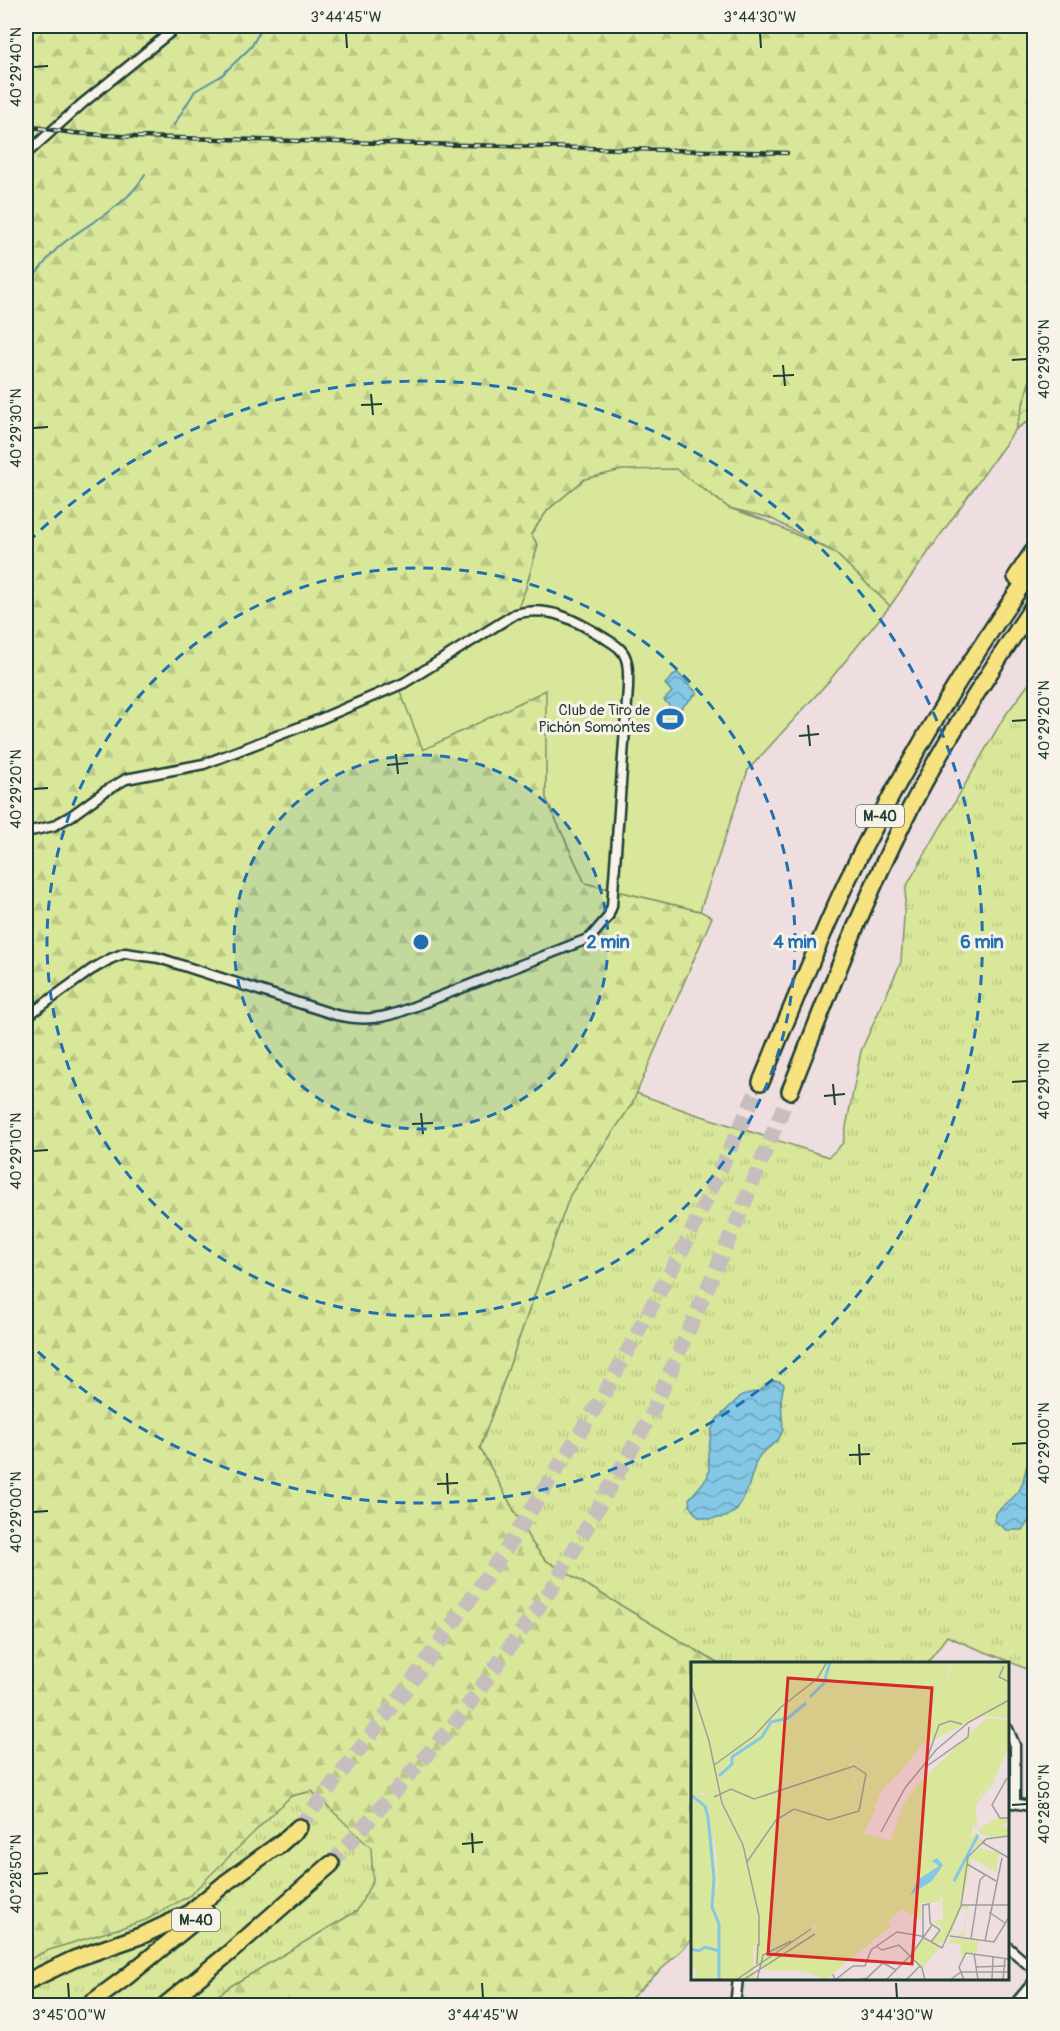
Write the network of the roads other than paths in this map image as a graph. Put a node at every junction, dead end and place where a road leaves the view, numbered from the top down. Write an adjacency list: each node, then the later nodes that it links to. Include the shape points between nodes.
1 (178, 26): 2 (street, via 83,102)
2 (26, 154)
3 (1035, 550): 8 (highway, via 985,622)
4 (1035, 568): 8 (highway, M-40)
5 (1035, 605): 7 (highway, M-40)
6 (1035, 620): 7 (highway, via 1000,669)
7 (975, 695): 12 (highway, M-40, via 938,755 888,853)
8 (944, 705): 11 (highway, M-40, via 846,883)
9 (26, 832): 10 (street, via 53,826 126,779 204,764 398,686 515,614 545,611 575,620 618,646 626,660 628,688 612,906 590,938 377,1019 336,1015 159,958 125,954 92,970)
10 (26, 1017)
11 (761, 1082)
12 (790, 1091)
13 (1009, 1731): 14 (street, via 1015,1745)
14 (1012, 1802): 15 (street)
15 (1035, 1807)
16 (298, 1827): 17 (highway, M-40)
17 (282, 1842): 22 (highway, via 188,1914); 23 (highway, M-40, via 190,1926)
18 (1009, 1948): 19 (street)
19 (1035, 1970)
20 (738, 1980): 26 (street)
21 (1035, 1981): 27 (street)
22 (26, 1982)
23 (87, 2006)
24 (164, 2006): 25 (highway, M-40, via 332,1865 294,1905)
25 (178, 2006)
26 (735, 2006)
27 (1013, 2006)

